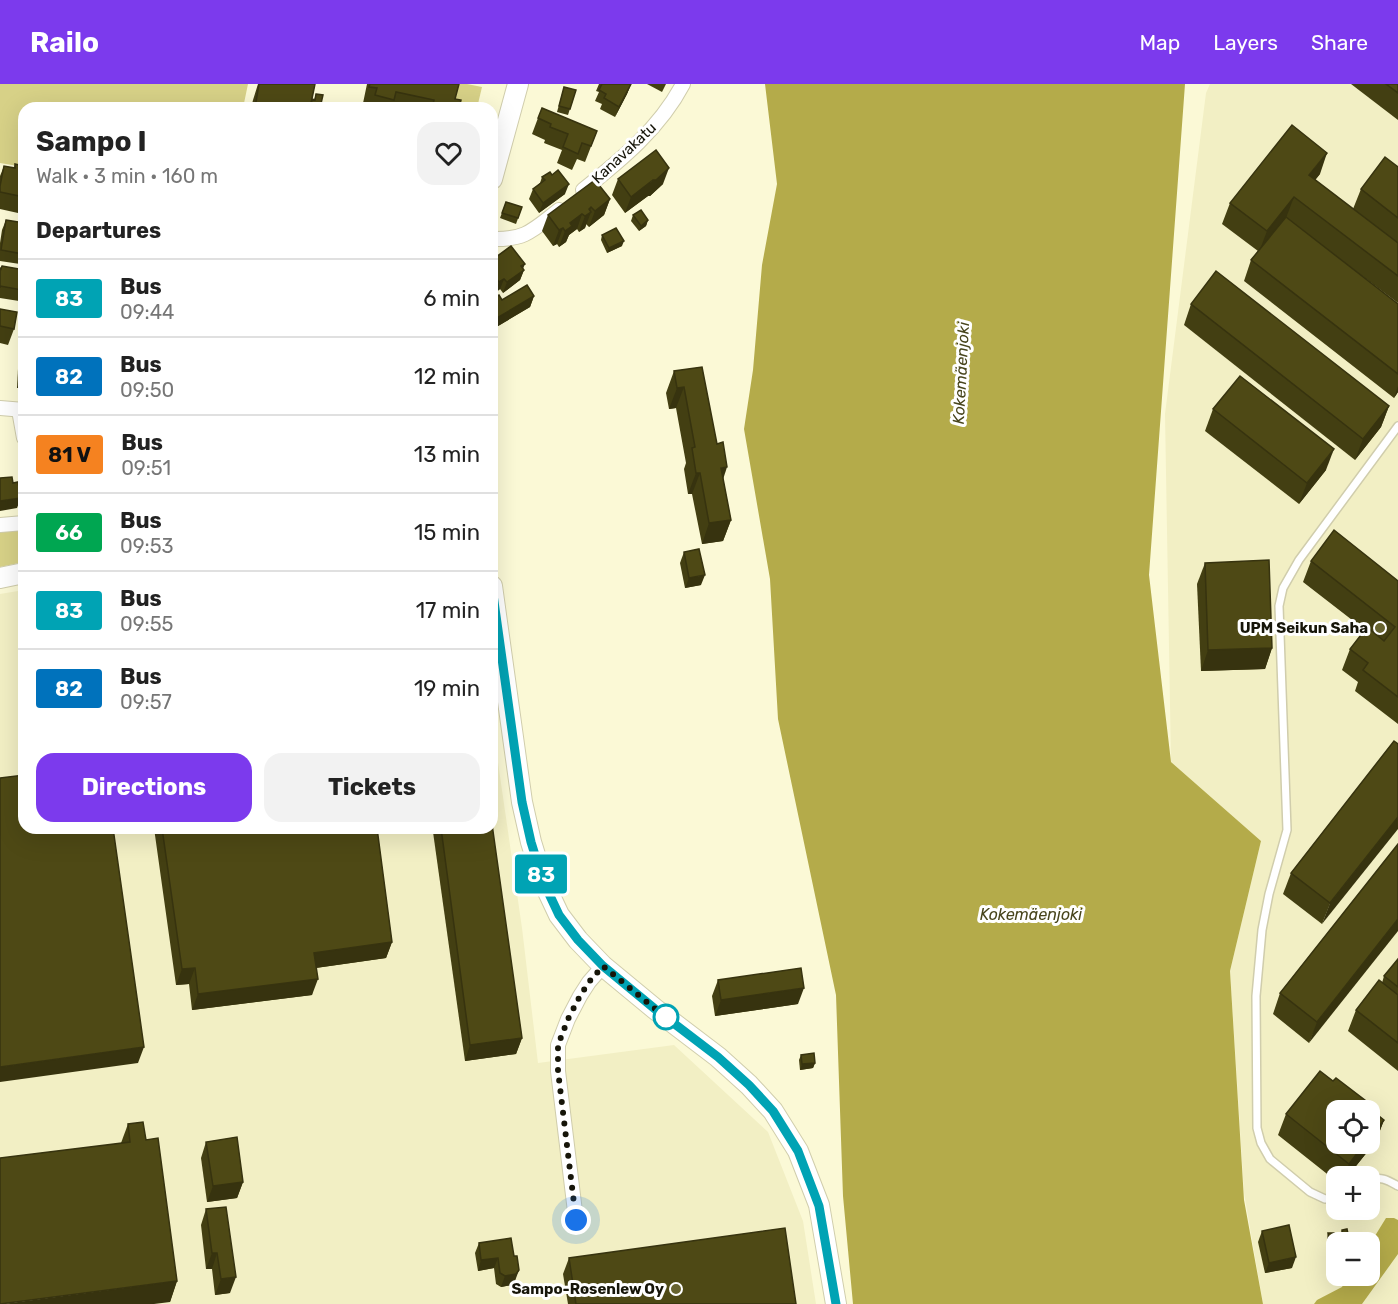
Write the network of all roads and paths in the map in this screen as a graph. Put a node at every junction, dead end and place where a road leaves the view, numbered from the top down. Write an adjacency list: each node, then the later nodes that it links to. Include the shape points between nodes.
1 (518, 84): 3 (main road)
2 (683, 84): 4 (street, Kanavakatu, via 657,123 622,159 524,236)
3 (498, 157)
4 (498, 239)
5 (0, 408): 6 (street)
6 (18, 410)
7 (1398, 426): 16 (lane, via 1299,560 1278,606 1287,830 1262,930 1256,996 1257,1128 1270,1159 1310,1192)
8 (18, 524): 9 (street)
9 (0, 525)
10 (18, 574): 11 (main road)
11 (0, 578)
12 (498, 629): 13 (main road, via 522,802 543,881 559,915)
13 (603, 966): 17 (street, via 580,996 558,1045); 18 (main road, via 718,1057 773,1111 798,1151 819,1206)
14 (1380, 1179): 15 (lane)
15 (1398, 1186)
16 (1326, 1199)
17 (576, 1220)
18 (836, 1304)

